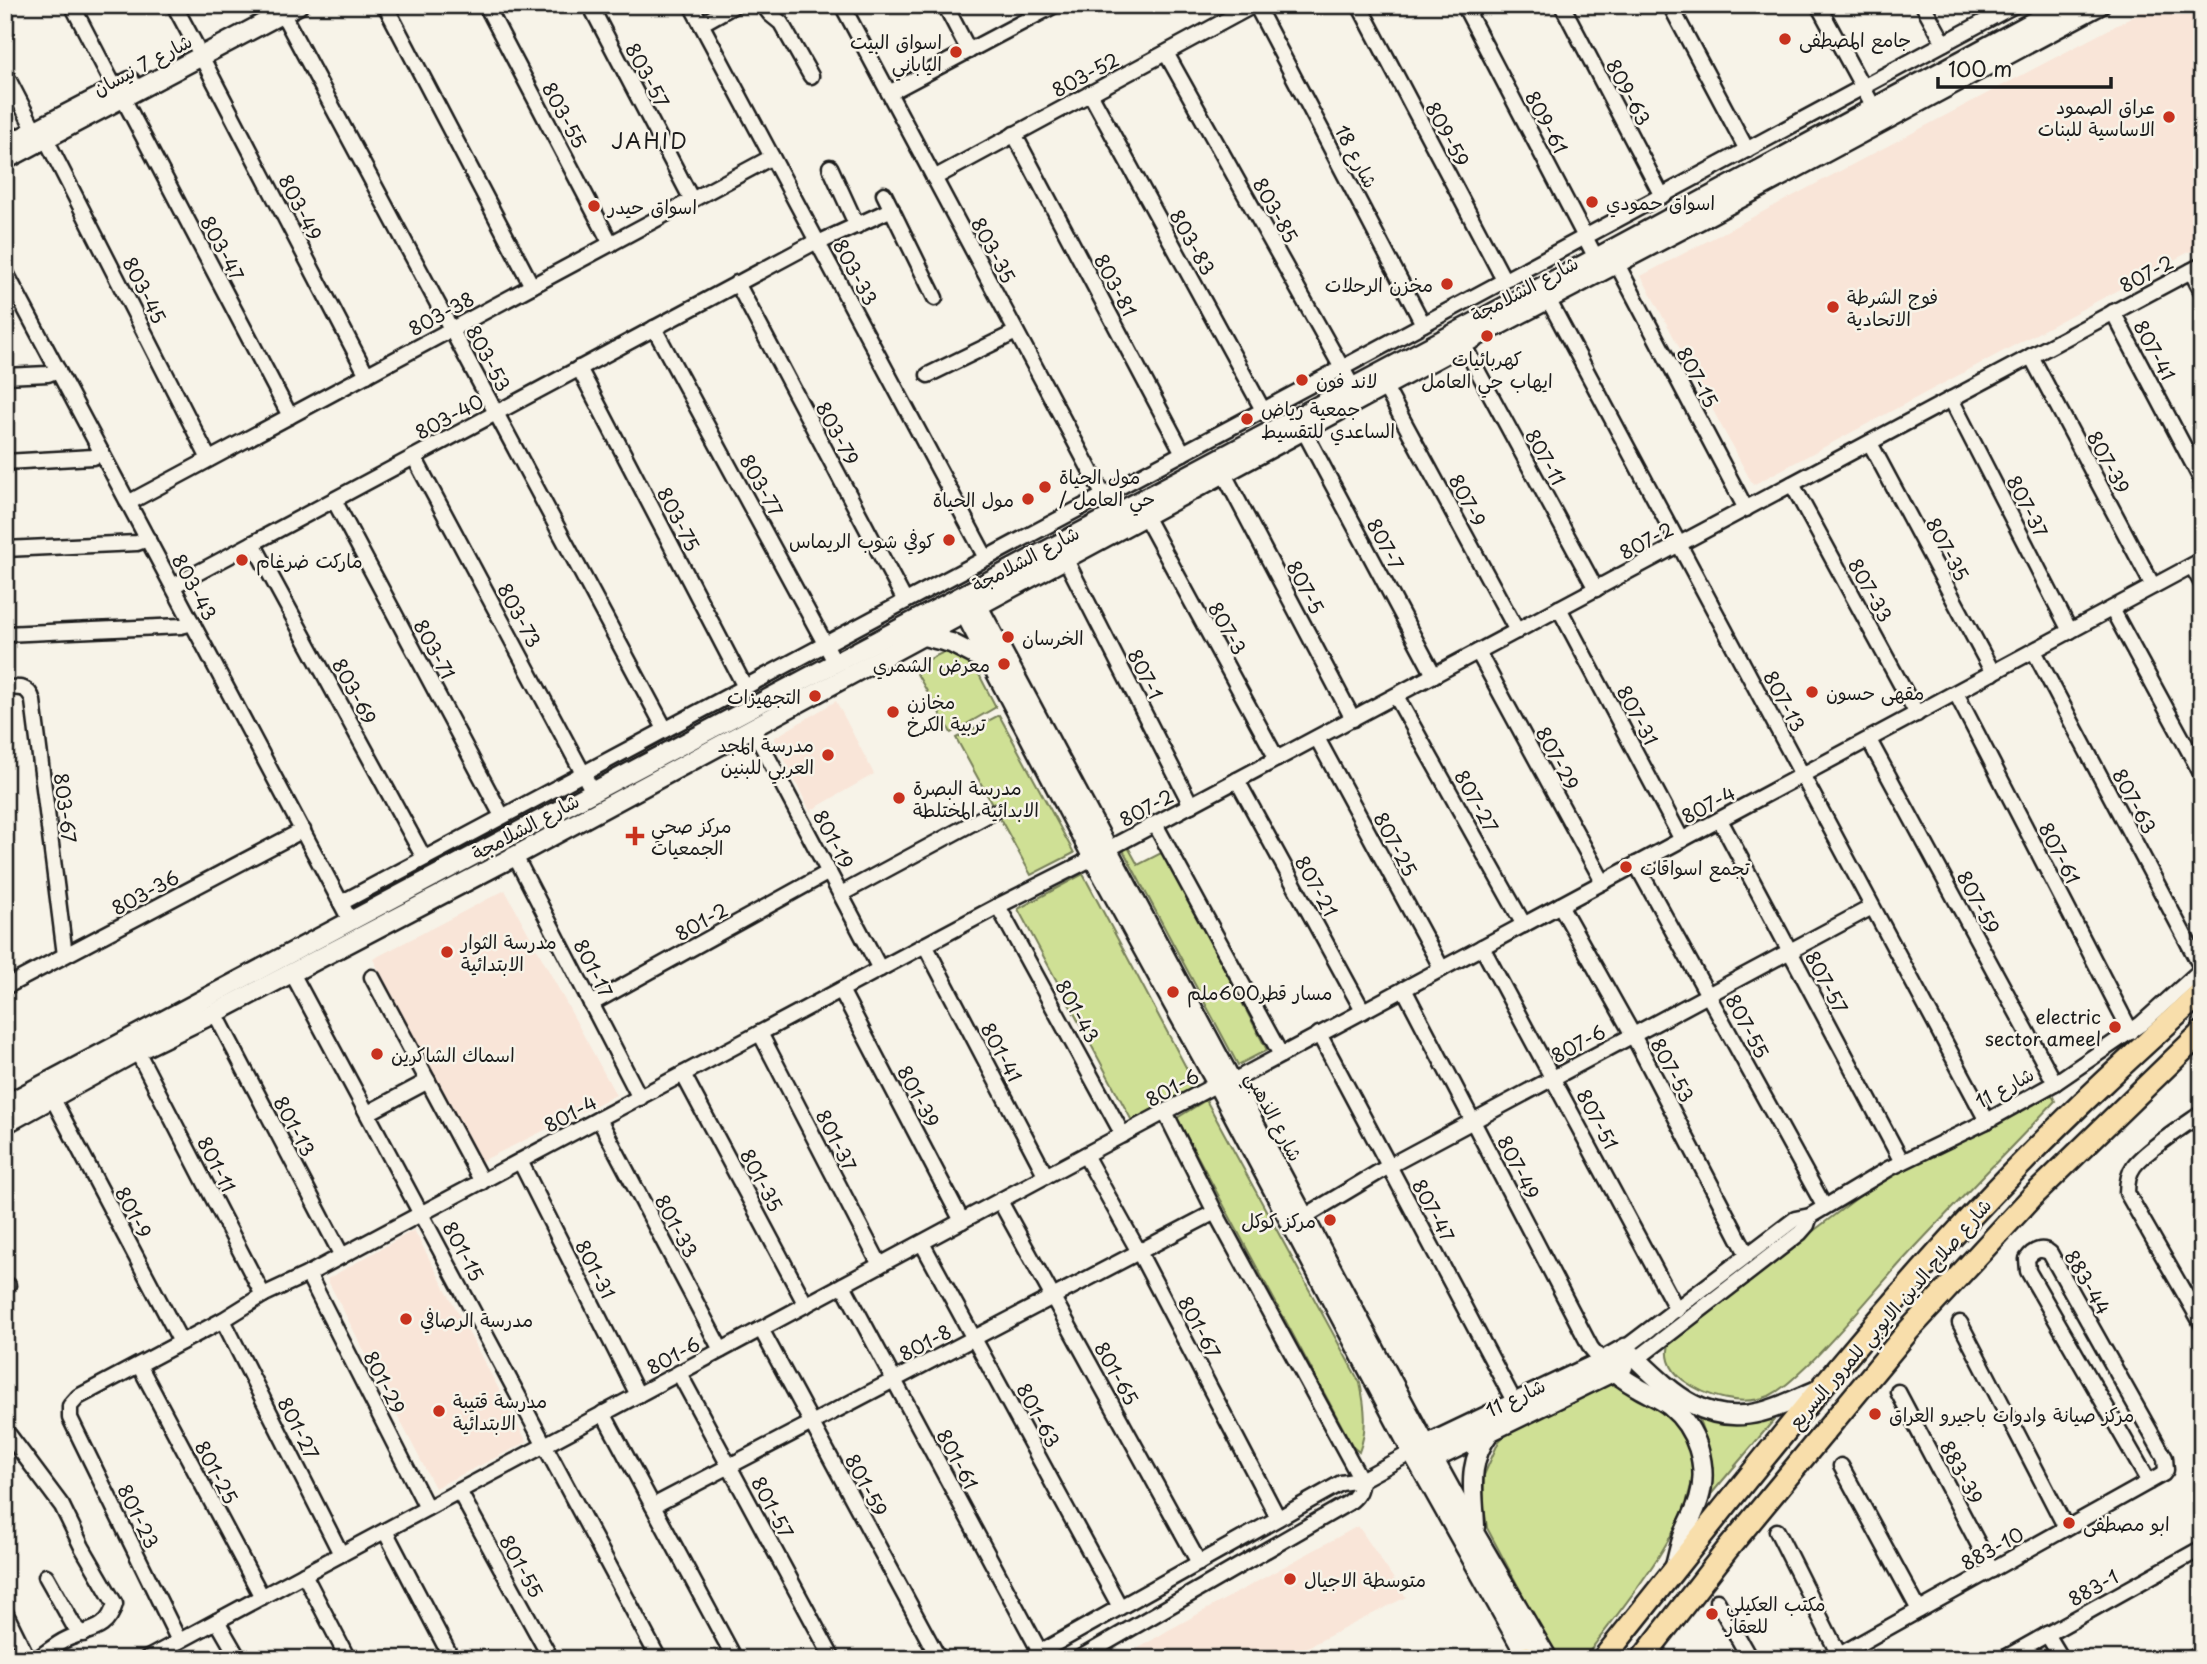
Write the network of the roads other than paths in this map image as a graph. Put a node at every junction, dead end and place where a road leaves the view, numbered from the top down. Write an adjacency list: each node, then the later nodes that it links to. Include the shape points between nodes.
1 (72, 5): 33 (street, 803-47)
2 (174, 5): 27 (street, 803-49)
3 (385, 5): 59 (street)
4 (486, 5): 52 (street, 803-55)
5 (590, 5): 47 (street, 803-57)
6 (691, 5): 25 (street, 803-33)
7 (735, 5): 25 (street)
8 (763, 5): 31 (street, via 781,23)
9 (842, 5): 34 (street, 803-35)
10 (945, 5): 28 (street)
11 (1255, 5): 29 (street, 803-52); 64 (street, شارع 18)
12 (1359, 5): 57 (street, 809-59)
13 (1464, 5): 50 (street, 809-61)
14 (1562, 5): 46 (street, 809-63)
15 (1670, 5): 40 (street)
16 (1818, 5): 32 (street)
17 (1923, 5): 26 (street)
18 (2015, 5): 26 (street)
19 (2020, 5): 24 (street)
20 (2064, 5): 24 (street, شارع الشلامجة)
21 (2100, 5): 54 (street, شارع الشلامجة)
22 (1052, 6): 28 (street)
23 (283, 7): 27 (street, شارع 7 نيسان); 66 (street, 803-53)
24 (2030, 23): 36 (street, شارع الشلامجة)
25 (701, 24): 41 (street, 803-33)
26 (1944, 43): 32 (street)
27 (198, 51): 33 (street, شارع 7 نيسان); 73 (street, 803-49)
28 (969, 51): 34 (street)
29 (1166, 53): 35 (street, 803-52); 71 (street, 803-85)
30 (5, 74): 38 (street, 803-45)
31 (811, 76)
32 (1862, 88): 36 (street); 40 (street)
33 (119, 93): 38 (street, شارع 7 نيسان); 81 (street, 803-47)
34 (889, 93): 44 (street, 803-35)
35 (1090, 93): 37 (street, 803-52); 79 (street, 803-83)
36 (1874, 108): 53 (street, شارع الشلامجة)
37 (1014, 134): 44 (street, 803-52); 85 (street, 803-81)
38 (40, 135): 39 (street, شارع 7 نيسان); 42 (street, شارع 7 نيسان); 87 (street, 803-45)
39 (5, 146)
40 (1748, 150): 46 (street)
41 (772, 157): 47 (street, 803-38); 51 (street, 803-33)
42 (5, 160)
43 (830, 167): 49 (street)
44 (934, 178): 67 (street, 803-35)
45 (884, 194): 48 (street)
46 (1662, 197): 50 (street)
47 (692, 200): 52 (street, 803-38)
48 (892, 209): 49 (street, 803-40); 61 (street)
49 (857, 226): 51 (street, 803-40)
50 (1585, 236): 53 (street, 809-61); 57 (street)
51 (817, 242): 58 (street, 803-40); 102 (street, 803-33)
52 (611, 244): 59 (street, 803-38)
53 (1596, 258): 76 (street, شارع الشلامجة)
54 (1617, 264): 62 (street, شارع الشلامجة); 95 (street, 807-15)
55 (2196, 268): 60 (street); 63 (street, 807-2)
56 (7, 280): 72 (street, 803-43)
57 (1504, 281): 64 (street)
58 (737, 284): 65 (street, 803-40); 110 (street, 803-79)
59 (532, 286): 66 (street, 803-38)
60 (2202, 292)
61 (935, 298)
62 (1548, 299): 68 (street, شارع الشلامجة); 100 (street, 807-13)
63 (2113, 312): 69 (street, 807-2); 90 (street, 807-41)
64 (1423, 324): 71 (street)
65 (654, 328): 70 (street, 803-40); 119 (street, 803-77)
66 (451, 329): 73 (street, 803-38); 80 (street, 803-53)
67 (1016, 332): 74 (street); 92 (street, 803-35)
68 (1463, 344): 77 (street, شارع الشلامجة); 108 (street, 807-11)
69 (2031, 356): 78 (street, 807-2); 107 (street, 807-39)
70 (579, 368): 80 (street, 803-40); 126 (street, 803-75)
71 (1342, 368): 76 (street, 803-85); 79 (street)
72 (58, 370): 75 (street); 84 (street, 803-43)
73 (367, 374): 81 (street, 803-38)
74 (928, 375)
75 (5, 376)
76 (1352, 386): 96 (street, شارع الشلامجة)
77 (1385, 387): 82 (street, شارع الشلامجة); 115 (street, 807-9)
78 (1951, 399): 83 (street, 807-2); 116 (street, 807-37)
79 (1263, 410): 85 (street)
80 (496, 413): 86 (street, 803-40); 133 (street, 803-53)
81 (290, 416): 87 (street, 803-38)
82 (1304, 431): 89 (street, شارع الشلامجة); 125 (street, 807-7)
83 (1870, 443): 91 (street, 807-2); 124 (street, 807-35)
84 (102, 453): 88 (street); 94 (street, 803-43)
85 (1183, 453): 92 (street)
86 (414, 457): 93 (street, 803-40); 137 (street, 803-73)
87 (209, 459): 94 (street, 803-38)
88 (5, 462)
89 (1224, 474): 97 (street, شارع الشلامجة); 131 (street, 807-5)
90 (2202, 481)
91 (1792, 484): 95 (street, 807-2); 130 (street, 807-33)
92 (1103, 495): 96 (street, 803-35); 102 (street)
93 (334, 500): 99 (street, 803-40); 144 (street, 803-71)
94 (128, 503): 98 (street, 803-43)
95 (1746, 509): 100 (street, 807-2)
96 (1113, 513): 109 (street, شارع الشلامجة)
97 (1145, 516): 103 (street, شارع الشلامجة); 136 (street, 807-3)
98 (148, 539): 101 (street); 106 (street, 803-43)
99 (253, 543): 106 (street, 803-40); 151 (street, 803-69)
100 (1679, 544): 108 (street, 807-2); 139 (street, 807-13)
101 (5, 549)
102 (986, 558): 110 (street)
103 (1066, 560): 113 (street, شارع الشلامجة); 142 (street, 807-1)
104 (2197, 563): 105 (street); 107 (street, 807-4)
105 (2202, 584)
106 (173, 586): 114 (street, 803-43)
107 (2153, 586): 112 (street, 807-4)
108 (1596, 589): 111 (street, 807-2)
109 (963, 594): 113 (street, شارع الذهبي); 122 (street, شارع الشلامجة)
110 (905, 601): 119 (street)
111 (1559, 608): 115 (street, 807-2); 148 (street, 807-31)
112 (2112, 609): 116 (street, 807-4); 138 (street)
113 (972, 611): 118 (street, شارع الشلامجة); 123 (street, شارع الذهبي); 149 (street, شارع الذهبي)
114 (193, 623): 117 (street); 147 (street, 803-43)
115 (1517, 631): 121 (street, 807-2)
116 (2070, 631): 120 (street, 807-4)
117 (5, 634)
118 (924, 636): 123 (street, via 965,648); 132 (street, شارع الشلامجة)
119 (826, 643): 122 (street, 803-77); 126 (street)
120 (2034, 651): 124 (street, 807-4); 168 (street, 807-63)
121 (1478, 652): 125 (street, 807-2); 154 (street, 807-29)
122 (835, 662): 141 (street, شارع الشلامجة)
123 (989, 663): 149 (street, شارع الذهبي)
124 (1993, 673): 128 (street, 807-4)
125 (1434, 675): 129 (street, 807-2)
126 (745, 687): 133 (street)
127 (5, 688): 165 (street, 803-67, via 24,688 33,701)
128 (1956, 693): 130 (street, 807-4); 179 (street, 807-61)
129 (1396, 696): 131 (street, 807-2); 161 (street, 807-27)
130 (1917, 714): 135 (street, 807-4)
131 (1353, 719): 134 (street, 807-2)
132 (752, 727): 150 (street, شارع الشلامجة); 153 (street, 801-19)
133 (665, 729): 137 (street)
134 (1317, 738): 136 (street, 807-2); 167 (street, 807-25)
135 (1869, 740): 139 (street, 807-4); 190 (street, 807-59)
136 (1278, 759): 140 (street, 807-2)
137 (582, 773): 141 (street, 803-73); 144 (street)
138 (2202, 775)
139 (1802, 776): 145 (street, 807-4); 159 (street, 807-13)
140 (1237, 780): 142 (street, 807-2); 177 (street, 807-21)
141 (593, 792): 160 (street, شارع الشلامجة)
142 (1191, 805): 146 (street, 807-2)
143 (993, 813): 155 (street)
144 (502, 816): 151 (street)
145 (1720, 820): 148 (street, 807-4); 164 (street, 807-57)
146 (1155, 824): 149 (street, 807-2); 185 (street)
147 (303, 830): 156 (street, 803-43); 165 (street, 803-36)
148 (1682, 840): 152 (street, 807-4)
149 (1101, 854): 158 (street, 801-4); 189 (street, شارع الذهبي)
150 (515, 856): 169 (street, شارع الشلامجة); 176 (street, 801-17)
151 (424, 858): 156 (street)
152 (1636, 864): 154 (street, 807-4); 175 (street, 807-55)
153 (830, 872): 155 (street, 801-19); 176 (street, 801-2)
154 (1603, 883): 157 (street, 807-4)
155 (841, 894): 166 (street, 801-19)
156 (341, 903): 160 (street, 803-43)
157 (1560, 905): 161 (street, 807-4); 183 (street, 807-53)
158 (998, 906): 162 (street, 801-4); 201 (street, 801-43)
159 (1872, 906): 164 (street, 807-6); 199 (street, 807-13)
160 (351, 922): 193 (street, شارع الشلامجة)
161 (1524, 925): 163 (street, 807-4)
162 (925, 945): 166 (street, 801-4); 206 (street, 801-41)
163 (1482, 947): 167 (street, 807-4); 187 (street, 807-51)
164 (1789, 951): 175 (street, 807-6); 204 (street, 807-57)
165 (65, 955): 171 (street, 803-36)
166 (880, 969): 173 (street, 801-4)
167 (1442, 969): 172 (street, 807-4)
168 (2202, 969): 179 (street, شارع 11)
169 (292, 972): 178 (street, شارع الشلامجة); 196 (street, 801-15)
170 (372, 977): 188 (street)
171 (5, 987)
172 (1404, 989): 177 (street, 807-4); 198 (street, 807-49)
173 (841, 990): 181 (street, 801-4); 214 (street, 801-39)
174 (2202, 992): 238 (main road, شارع صلاح الدين الايوبي للمرور السريع, via 2025,1159)
175 (1709, 994): 183 (street, 807-6); 209 (street, 807-55)
176 (591, 1003): 191 (street, 801-17)
177 (1363, 1011): 182 (street, 807-4)
178 (215, 1013): 184 (street, شارع الشلامجة); 218 (street, 801-13)
179 (2131, 1032): 190 (street, شارع 11)
180 (2202, 1032): 295 (main road, شارع صلاح الدين الايوبي للمرور السريع, via 2031,1198 1909,1330)
181 (760, 1033): 186 (street, 801-4); 219 (street, 801-37)
182 (1320, 1034): 185 (street, 807-4); 205 (street, 807-47)
183 (1633, 1035): 187 (street, 807-6); 217 (street, 807-53)
184 (137, 1051): 192 (street, شارع الشلامجة); 222 (street, 801-11)
185 (1281, 1055): 189 (street, 807-4)
186 (684, 1074): 191 (street, 801-4); 224 (street, 801-35)
187 (1554, 1078): 198 (street, 807-6); 225 (street, 807-51)
188 (428, 1081): 196 (street); 207 (street)
189 (1225, 1083): 194 (street, 801-6); 213 (street, شارع الذهبي); 248 (street, شارع الذهبي)
190 (2055, 1083): 199 (street, شارع 11)
191 (639, 1098): 197 (street, 801-4)
192 (53, 1099): 200 (street, شارع الشلامجة); 231 (street, 801-9)
193 (5, 1105)
194 (1165, 1112): 201 (street, 801-6); 210 (street)
195 (2202, 1112): 228 (street, via 2139,1160 2131,1171 2127,1194)
196 (368, 1113): 211 (street, 801-15)
197 (599, 1119): 203 (street, 801-4); 232 (street, 801-33)
198 (1474, 1121): 205 (street, 807-6); 235 (street, 807-49, via 1591,1348)
199 (1987, 1121): 204 (street, شارع 11)
200 (5, 1124)
201 (1123, 1135): 202 (street, 801-6)
202 (1085, 1155): 206 (street, 801-6); 216 (street, 801-67)
203 (520, 1161): 207 (street, 801-4); 240 (street, 801-31)
204 (1902, 1162): 209 (street, شارع 11)
205 (1389, 1166): 213 (street, 807-6); 241 (street, 807-47)
206 (1046, 1176): 208 (street, 801-6)
207 (482, 1182): 211 (street, 801-4)
208 (1000, 1201): 214 (street, 801-6); 223 (street, 801-65)
209 (1824, 1206): 212 (street, شارع 11)
210 (1215, 1212): 216 (street, 801-8); 252 (street)
211 (423, 1213): 218 (street, 801-4); 247 (street, 801-15)
212 (1810, 1216): 217 (street, شارع 11, via 1795,1219); 233 (street, شارع 11, via 1801,1233)
213 (1304, 1217): 248 (street, شارع الذهبي)
214 (962, 1221): 215 (street, 801-6)
215 (922, 1243): 219 (street, 801-6); 230 (street, 801-63)
216 (1139, 1252): 223 (street, 801-8); 257 (street, 801-67)
217 (1748, 1254): 225 (street, شارع 11)
218 (342, 1256): 220 (street, 801-4)
219 (880, 1265): 221 (street, 801-6)
220 (308, 1275): 222 (street, 801-4); 256 (street, 801-29)
221 (843, 1285): 224 (street, 801-6); 237 (street, 801-61)
222 (263, 1295): 226 (street, 801-4)
223 (1053, 1297): 230 (street, 801-8); 264 (street, 801-65)
224 (806, 1305): 229 (street, 801-6)
225 (1677, 1310): 233 (street, شارع 11)
226 (223, 1320): 231 (street, 801-4); 263 (street, 801-27)
227 (1960, 1323): 258 (street)
228 (2202, 1324)
229 (761, 1329): 232 (street, 801-6); 244 (street, 801-59)
230 (975, 1338): 237 (street, 801-8); 271 (street, 801-63)
231 (181, 1342): 234 (street, 801-4)
232 (721, 1350): 236 (street, 801-6)
233 (1631, 1354): 235 (street, شارع 11); 238 (street, via 1679,1397 1723,1414 1760,1412)
234 (139, 1365): 242 (street, 801-4, via 78,1397); 269 (street, 801-25)
235 (1609, 1367): 241 (street, شارع 11); 245 (street, شارع 11); 266 (street, via 1678,1413 1698,1447 1702,1484)
236 (679, 1373): 240 (street, 801-6); 249 (street, 801-57)
237 (894, 1380): 244 (street, 801-8); 279 (street, 801-61)
238 (1822, 1388): 266 (main road, شارع صلاح الدين الايوبي للمرور السريع)
239 (1898, 1392): 265 (street, 883-39)
240 (638, 1395): 243 (street, 801-6)
241 (1516, 1403): 248 (street, شارع 11)
242 (70, 1406): 277 (street, 801-23, via 70,1418)
243 (603, 1413): 247 (street, 801-6); 255 (street)
244 (812, 1423): 249 (street, 801-8); 292 (street, 801-59)
245 (1490, 1432): 248 (street, شارع 11); 261 (street, via 1473,1472)
246 (5, 1436): 275 (street, via 9,1435 62,1506 115,1604 101,1627)
247 (545, 1445): 254 (street, 801-6); 289 (street, 801-15)
248 (1424, 1452): 252 (street, شارع 11); 261 (street, شارع الذهبي); 281 (street, شارع الذهبي)
249 (730, 1466): 255 (street, 801-8); 291 (street, 801-57)
250 (1840, 1466): 272 (street)
251 (2167, 1467): 253 (street, 883-10); 253 (street, 883-44, via 2050,1253 2033,1252 2026,1262 2028,1270)
252 (1361, 1480): 257 (street, شارع 11, via 1341,1483); 293 (street, via 1352,1500)
253 (2149, 1482): 258 (street, 883-10)
254 (458, 1491): 256 (street, 801-6); 288 (street, 801-55)
255 (653, 1506): 290 (street)
256 (427, 1508): 259 (street, 801-6)
257 (1278, 1518): 264 (street, شارع 11)
258 (2066, 1528): 265 (street, 883-10)
259 (385, 1531): 263 (street, 801-6); 287 (street)
260 (1777, 1531): 280 (street)
261 (1475, 1534): 281 (street, شارع الذهبي)
262 (2202, 1548): 276 (street, 883-1)
263 (341, 1554): 267 (street, 801-6)
264 (1199, 1563): 271 (street, شارع 11)
265 (1992, 1570): 272 (street, 883-10)
266 (1674, 1571): 294 (main road, شارع صلاح الدين الايوبي للمرور السريع)
267 (304, 1574): 269 (street, 801-6); 286 (street)
268 (46, 1576): 275 (street)
269 (262, 1597): 274 (street, 801-6)
270 (1717, 1601): 296 (street)
271 (1120, 1607): 279 (street, شارع 11)
272 (1919, 1610): 280 (street, 883-10)
273 (5, 1612): 282 (street)
274 (217, 1620): 277 (street, 801-6); 285 (street)
275 (83, 1634): 283 (street)
276 (2047, 1634): 297 (street, 883-1); 298 (street)
277 (178, 1641): 284 (street, 801-6)
278 (2202, 1653): 299 (street)
279 (1034, 1655)
280 (1838, 1657)
281 (1532, 1658)
282 (28, 1659)
283 (37, 1659)
284 (146, 1659)
285 (239, 1659)
286 (348, 1659)
287 (452, 1659)
288 (551, 1659)
289 (659, 1659)
290 (734, 1659)
291 (834, 1659)
292 (939, 1659)
293 (1078, 1659)
294 (1603, 1659)
295 (1642, 1659)
296 (1749, 1659)
297 (2003, 1659)
298 (2062, 1659)
299 (2191, 1659)

